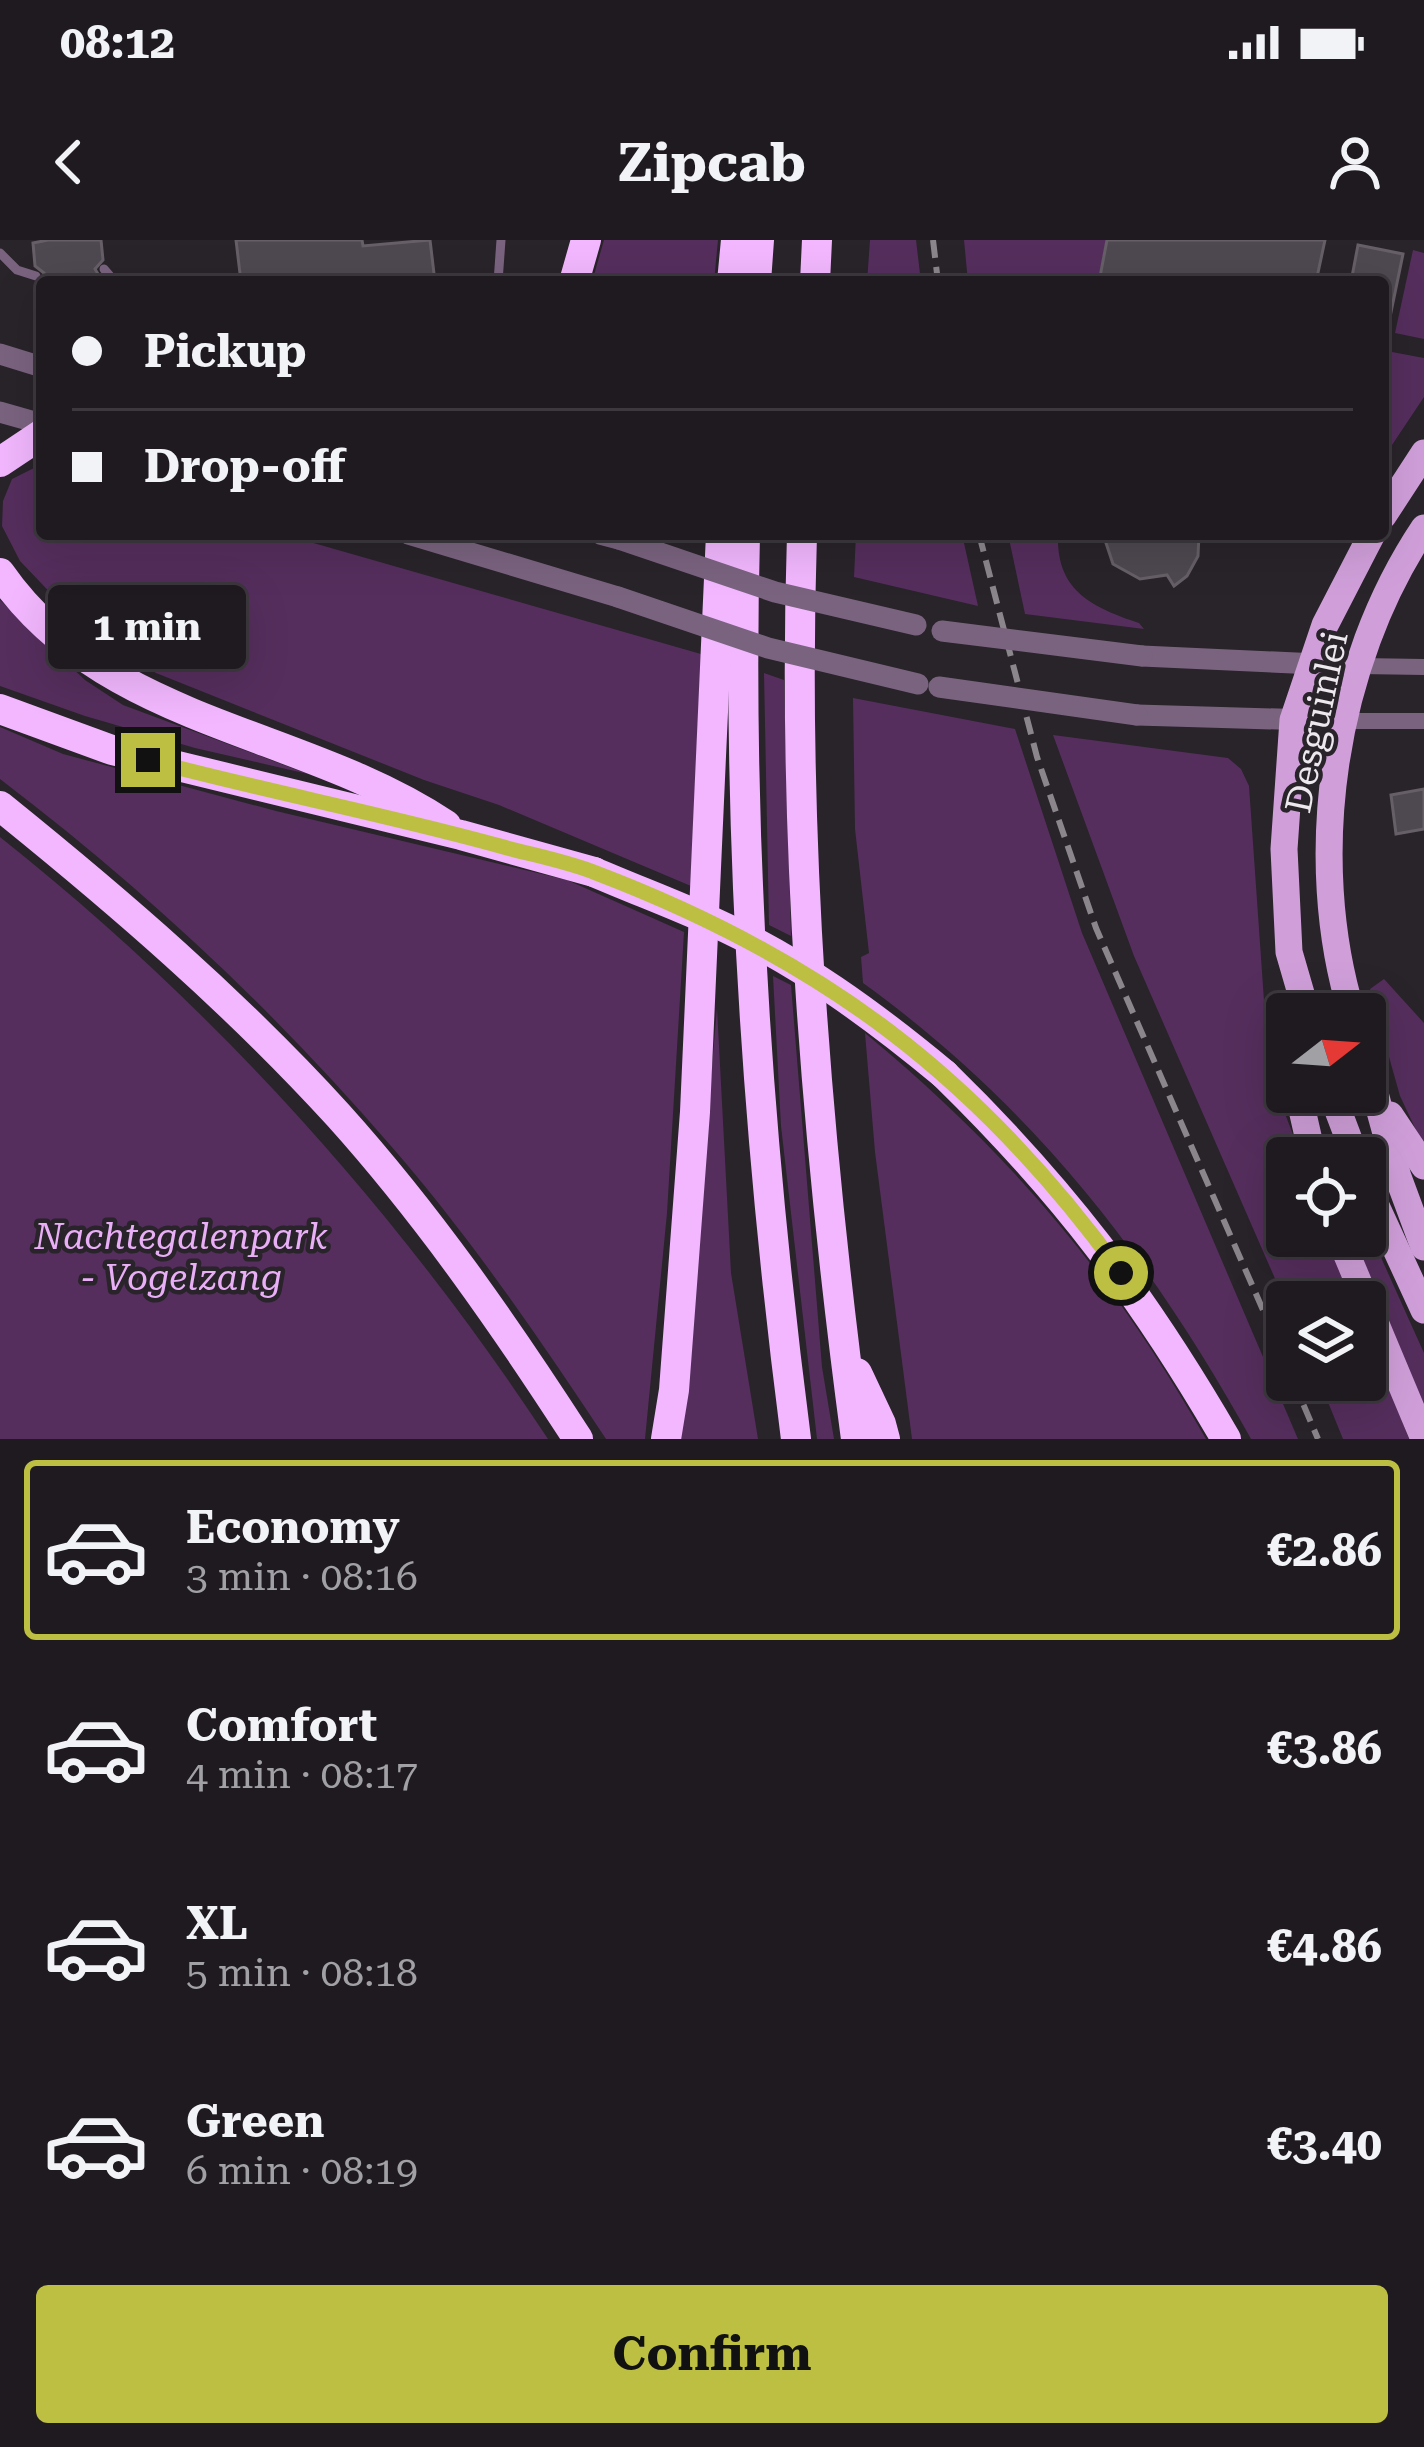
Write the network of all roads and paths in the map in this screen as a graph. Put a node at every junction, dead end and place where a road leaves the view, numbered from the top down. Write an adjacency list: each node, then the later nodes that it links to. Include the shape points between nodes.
1 (502, 240): 10 (lane)
2 (586, 240): 11 (highway)
3 (736, 240): 12 (highway)
4 (759, 240): 13 (highway)
5 (818, 240): 14 (highway)
6 (0, 253): 8 (lane)
7 (104, 269): 9 (lane)
8 (36, 276)
9 (110, 276)
10 (499, 276)
11 (576, 276)
12 (733, 276)
13 (756, 276)
14 (815, 276)
15 (0, 354): 16 (street)
16 (36, 365)
17 (0, 412): 18 (street)
18 (36, 422)
19 (36, 438): 21 (highway)
20 (1424, 453): 22 (main road)
21 (0, 462)
22 (1389, 507)
23 (1424, 528): 34 (main road, Desguinlei, via 1389,586)
24 (428, 540): 31 (street)
25 (498, 540): 31 (street)
26 (618, 540): 33 (street, bridge, via 776,592 916,626 1142,656)
27 (721, 540): 55 (highway, via 695,1112)
28 (745, 540): 56 (highway, via 741,677 757,1064)
29 (802, 540): 53 (highway, via 810,999)
30 (1369, 540): 33 (main road, Desguinlei)
31 (493, 560): 37 (street, bridge, via 768,649 918,684 1137,715)
32 (0, 573): 41 (highway, via 49,628 109,675 405,797)
33 (1309, 664): 34 (street); 37 (main road, Desguinlei)
34 (1360, 666): 35 (street); 38 (main road, Desguinlei)
35 (1424, 667)
36 (0, 709): 41 (highway, via 130,755)
37 (1293, 720): 38 (street); 42 (main road, Desguinlei, via 1284,849)
38 (1345, 721): 39 (street); 45 (main road, Desguinlei, via 1328,869)
39 (1424, 721)
40 (0, 806): 54 (highway, via 220,994 339,1117 485,1299)
41 (461, 835): 59 (highway, bridge, via 594,872 714,922 874,1016 1002,1130 1094,1236)
42 (1289, 952): 43 (main road); 44 (main road, Desguinlei)
43 (1288, 993)
44 (1301, 993)
45 (1349, 993)
46 (1386, 1110): 48 (main road)
47 (1381, 1113): 50 (main road)
48 (1424, 1166)
49 (1386, 1228): 52 (main road)
50 (1424, 1247)
51 (1348, 1257): 60 (main road)
52 (1424, 1310)
53 (843, 1345): 57 (highway); 58 (highway)
54 (578, 1439)
55 (666, 1439)
56 (796, 1439)
57 (856, 1439)
58 (884, 1439)
59 (1226, 1439)
60 (1424, 1439)

